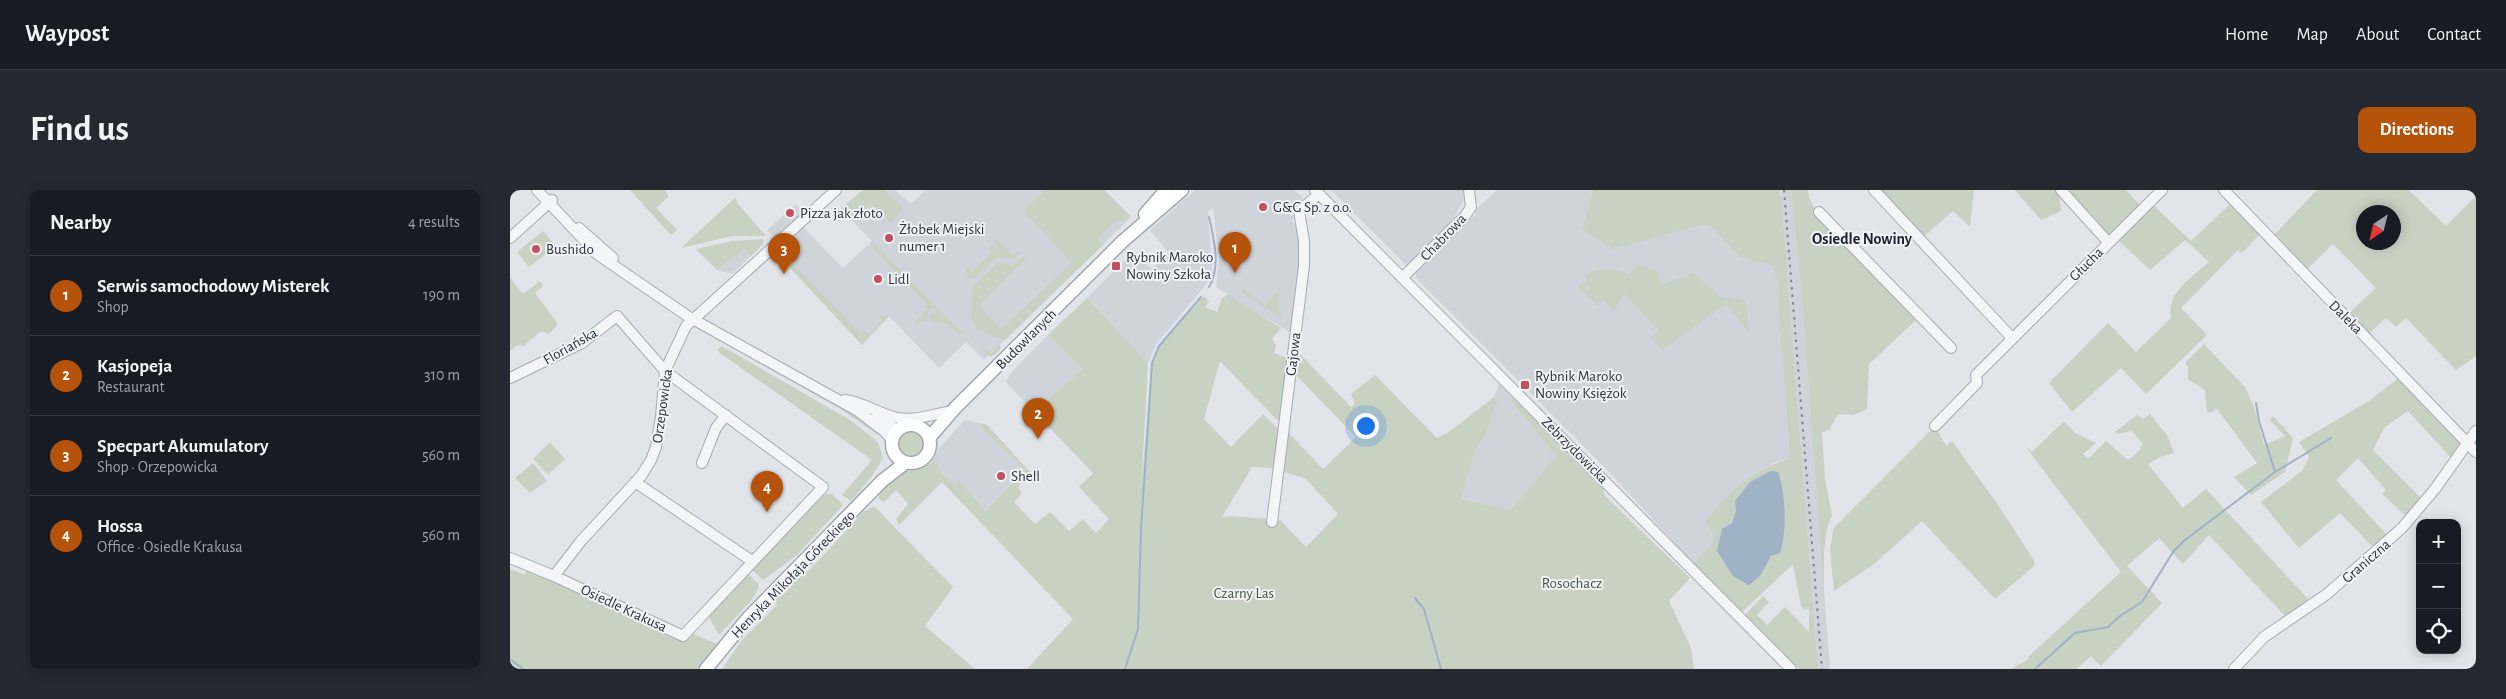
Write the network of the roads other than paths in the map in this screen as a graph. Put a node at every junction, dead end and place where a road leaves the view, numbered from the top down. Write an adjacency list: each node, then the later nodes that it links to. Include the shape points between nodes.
1 (537, 190): 12 (street)
2 (547, 190): 12 (street)
3 (1166, 190): 15 (main road, Budowlanych)
4 (1182, 190): 15 (main road, Budowlanych)
5 (1469, 190): 17 (street, Chabrowa, via 1471,207 1465,216)
6 (1874, 190): 22 (street)
7 (2061, 190): 16 (street)
8 (2162, 190): 16 (street, Głucha)
9 (2224, 190): 34 (street, Daleka)
10 (836, 191): 19 (street, Orzepowicka)
11 (1317, 192): 17 (street, Zebrzydowicka); 39 (street, Gajowa, via 1299,211 1304,266)
12 (551, 202): 14 (street); 18 (street)
13 (1819, 212): 24 (street)
14 (510, 238)
15 (1123, 241): 28 (main road, Budowlanych)
16 (2108, 242): 22 (street, Głucha)
17 (1402, 278): 44 (street, Zebrzydowicka)
18 (663, 299): 20 (street); 21 (street, via 679,321)
19 (710, 304): 20 (street, Orzepowicka); 23 (street, via 710,320)
20 (693, 319): 21 (street, Orzepowicka); 23 (street)
21 (680, 336): 25 (street, Orzepowicka)
22 (2012, 338): 30 (street, Głucha, via 1976,375 1978,383)
23 (728, 339): 27 (street)
24 (1951, 348)
25 (665, 371): 26 (street, Floriańska, via 618,316 582,343); 29 (street, Osiedle Krakusa); 38 (street, Orzepowicka, via 656,447)
26 (510, 378)
27 (837, 399): 28 (street, via 854,401 900,418 917,419); 33 (street)
28 (952, 410): 32 (main road, Budowlanych)
29 (726, 415): 37 (street, via 716,428); 41 (street, Osiedle Krakusa, via 823,487)
30 (1935, 426)
31 (2476, 431): 34 (street, Graniczna)
32 (925, 433): 33 (main road, via 910,425); 36 (main road, via 929,450 924,458 916,463)
33 (895, 435): 36 (main road)
34 (2468, 443): 35 (street, Daleka); 45 (street, Graniczna, via 2420,509 2402,528 2327,594 2264,637)
35 (2476, 452)
36 (900, 459): 43 (main road, Henryka Mikołaja Góreckiego, via 747,619)
37 (702, 463)
38 (635, 482): 41 (street); 42 (street, Orzepowicka, via 580,541)
39 (1272, 522)
40 (510, 558): 42 (street)
41 (752, 562): 42 (street, Osiedle Krakusa, via 683,636)
42 (554, 576)
43 (706, 669)
44 (1791, 669)
45 (2234, 669)

